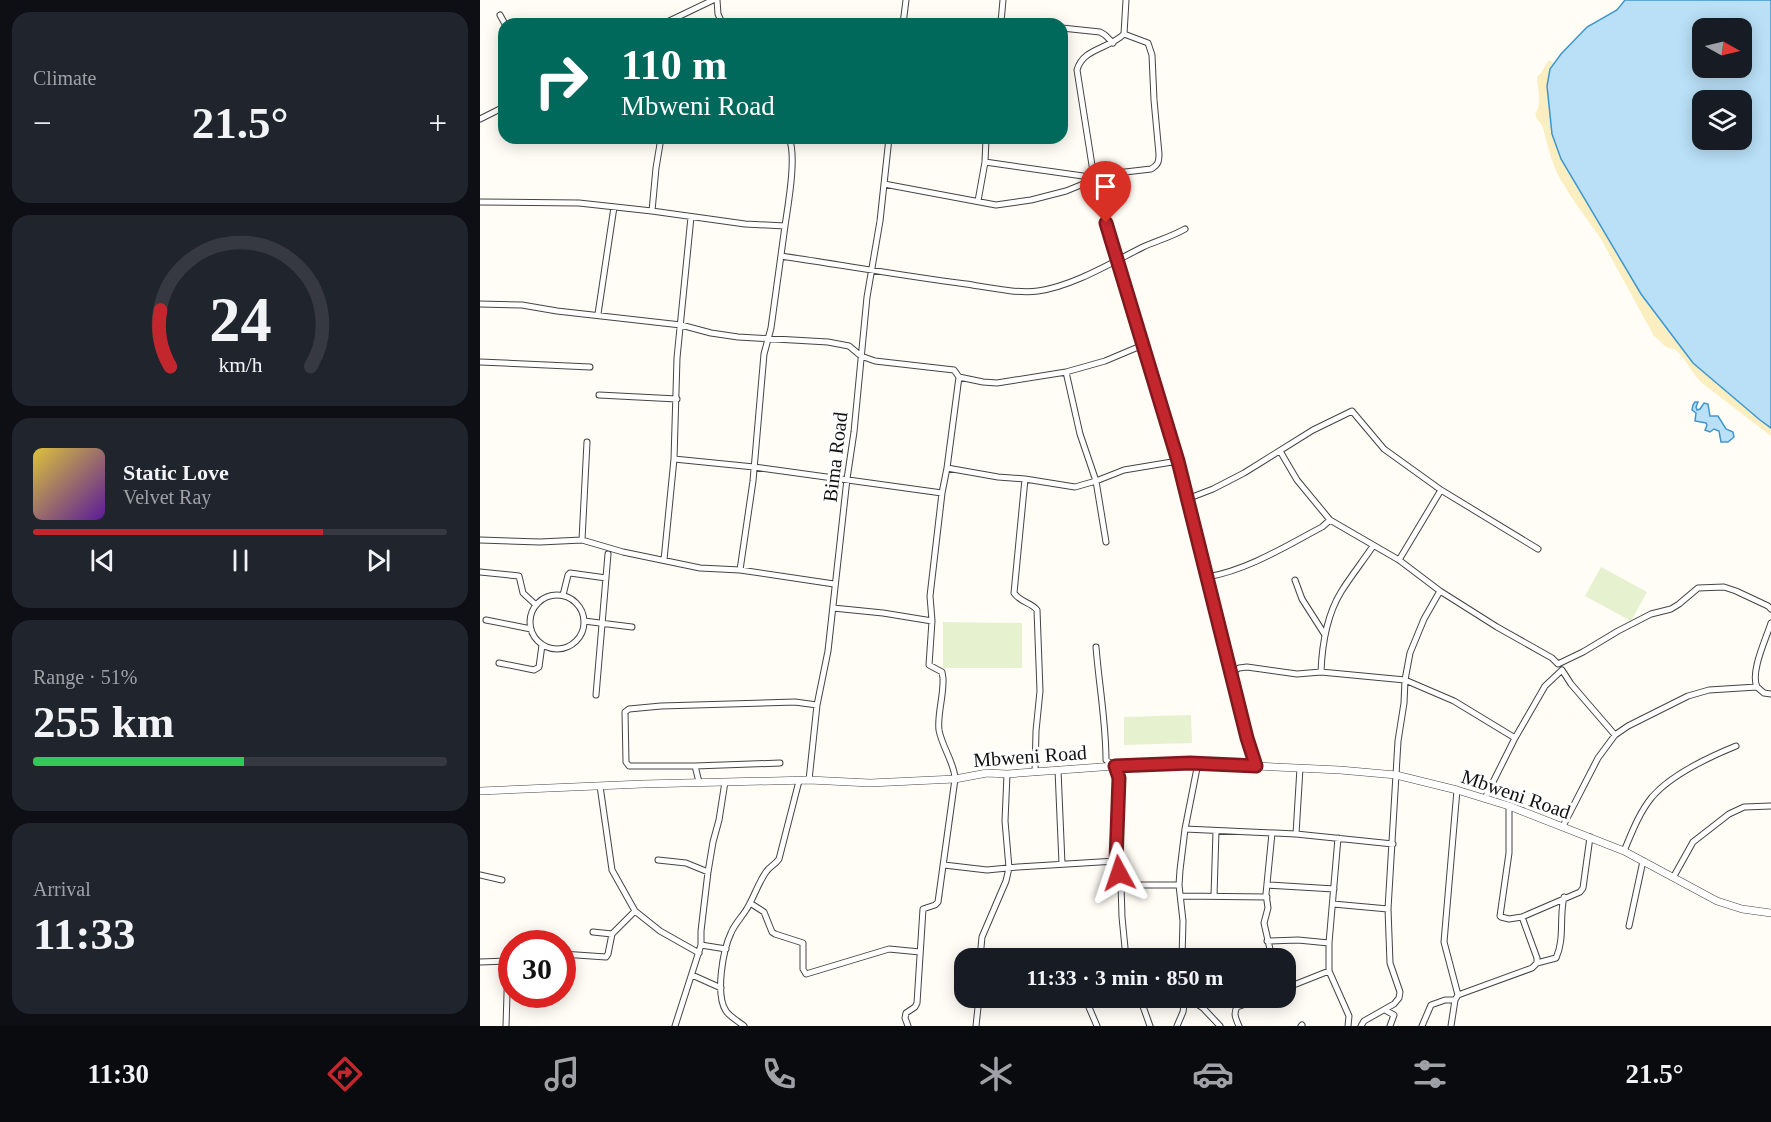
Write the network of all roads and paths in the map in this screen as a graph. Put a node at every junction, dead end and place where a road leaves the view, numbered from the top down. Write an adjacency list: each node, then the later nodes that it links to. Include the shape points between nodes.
1 (715, 0): 7 (street); 8 (street)
2 (906, 0): 9 (street)
3 (1003, 0): 10 (street)
4 (1126, 0): 12 (street)
5 (500, 15): 6 (street)
6 (502, 18)
7 (676, 18)
8 (719, 18)
9 (904, 18)
10 (1001, 18)
11 (1068, 29): 13 (street, via 1100,32)
12 (1124, 34): 13 (street); 21 (street, via 1150,45 1159,161 1151,169)
13 (1113, 43): 21 (street, via 1084,57 1077,70)
14 (498, 110): 15 (street)
15 (480, 119)
16 (660, 144): 26 (street)
17 (792, 144): 28 (street)
18 (888, 144): 22 (street, Bima Road)
19 (986, 144): 20 (street)
20 (985, 162): 21 (street); 23 (street)
21 (1091, 180): 23 (street, via 1031,200 996,205); 31 (street)
22 (884, 184): 23 (street); 32 (street, Bima Road)
23 (978, 201)
24 (480, 202): 25 (street)
25 (614, 207): 26 (street); 34 (street)
26 (652, 211): 27 (street)
27 (691, 217): 28 (street); 35 (street)
28 (785, 226): 30 (street)
29 (1185, 230): 31 (street)
30 (781, 256): 32 (street); 36 (street)
31 (1117, 262): 32 (street, via 1035,292); 37 (street)
32 (872, 270): 38 (street, Bima Road)
33 (480, 304): 34 (street, via 522,304)
34 (598, 314): 35 (street)
35 (681, 325): 36 (street, via 711,333); 44 (street)
36 (768, 339): 38 (street, via 828,342 849,346); 49 (street)
37 (1143, 345): 41 (street); 48 (street)
38 (861, 356): 42 (street, via 954,370); 51 (street, Bima Road)
39 (480, 362): 40 (street)
40 (590, 367)
41 (1066, 372): 42 (street, via 997,383); 53 (street)
42 (959, 377): 50 (street)
43 (599, 395): 44 (street)
44 (677, 399): 47 (street)
45 (587, 442): 59 (street)
46 (1280, 452): 54 (street, via 1352,411 1384,449); 56 (street); 57 (street)
47 (674, 459): 49 (street); 65 (street)
48 (1178, 461): 53 (street, via 1124,471); 56 (street)
49 (754, 467): 51 (street); 66 (street)
50 (947, 468): 52 (street); 55 (street)
51 (847, 479): 55 (street); 71 (street, Bima Road)
52 (1026, 479): 53 (street, via 1068,487); 107 (street, via 1014,593 1037,610 1040,691)
53 (1096, 481): 60 (street)
54 (1441, 490): 62 (street); 64 (street)
55 (942, 493): 79 (street, via 930,596)
56 (1187, 499): 69 (street)
57 (1330, 520): 61 (street); 69 (street, via 1251,563)
58 (480, 540): 59 (street)
59 (582, 540): 65 (street)
60 (1106, 542)
61 (1373, 546): 64 (street); 84 (street, via 1340,594)
62 (1538, 549)
63 (608, 554): 68 (street)
64 (1400, 560): 72 (street)
65 (664, 561): 66 (street)
66 (740, 570): 71 (street)
67 (480, 572): 74 (street, via 519,576 524,593)
68 (606, 578): 73 (street, via 570,573); 80 (street)
69 (1208, 578): 91 (street)
70 (1295, 580): 84 (street)
71 (834, 584): 75 (street, Bima Road)
72 (1440, 591): 88 (street); 92 (street, via 1410,653)
73 (563, 595): 74 (street, via 548,596); 78 (street, via 579,606)
74 (536, 605): 83 (street, via 530,618)
75 (833, 608): 79 (street); 96 (street, Bima Road)
76 (1771, 609): 88 (street, via 1724,587 1698,588 1671,609 1651,614)
77 (486, 620): 83 (street)
78 (584, 621): 80 (street); 85 (street, via 581,635 570,646 556,650)
79 (932, 621): 110 (street, via 929,665 942,672 939,731)
80 (602, 623): 82 (street); 95 (street)
81 (1771, 623): 93 (street, via 1755,672)
82 (632, 627)
83 (531, 628): 85 (street)
84 (1325, 635): 90 (street)
85 (542, 645): 87 (street, via 539,667 534,670)
86 (1096, 647): 103 (street, via 1106,760)
87 (499, 663)
88 (1558, 664): 89 (street)
89 (1562, 670): 97 (street); 98 (street, via 1545,686)
90 (1321, 672): 91 (street, via 1297,674 1246,667); 92 (street)
91 (1231, 673): 104 (street)
92 (1405, 680): 98 (street, via 1454,701); 109 (street)
93 (1756, 687): 94 (street); 97 (street, via 1709,690 1688,696)
94 (1771, 694)
95 (596, 695)
96 (817, 705): 102 (street, via 795,702 662,706 625,712 629,765); 111 (street, Bima Road)
97 (1615, 735): 121 (street, via 1598,758)
98 (1515, 738): 118 (street)
99 (1736, 746): 129 (street, via 1676,777 1654,795)
100 (780, 763): 102 (street)
101 (1198, 764): 103 (street, Mbweni Road); 104 (street, Mbweni Road); 122 (street)
102 (695, 766): 113 (street)
103 (1115, 766): 106 (street, Mbweni Road); 131 (street, via 1119,778)
104 (1256, 766): 105 (street, Mbweni Road)
105 (1300, 768): 109 (street, Mbweni Road); 125 (street)
106 (1058, 770): 107 (street, Mbweni Road); 133 (street)
107 (1035, 772): 108 (street, Mbweni Road)
108 (1007, 774): 110 (street, Mbweni Road); 135 (street)
109 (1396, 776): 116 (street, Mbweni Road); 128 (street)
110 (955, 779): 111 (street, Mbweni Road, via 870,783); 134 (street)
111 (809, 780): 112 (street, Mbweni Road)
112 (799, 781): 114 (street, Mbweni Road); 148 (street, via 779,859 768,868)
113 (699, 782): 114 (street, Mbweni Road); 115 (street, Mbweni Road)
114 (725, 782): 136 (street)
115 (600, 786): 117 (street, Mbweni Road); 151 (street, via 612,870)
116 (1457, 790): 118 (street, Mbweni Road); 175 (street, via 1444,942)
117 (480, 791)
118 (1485, 798): 119 (street, Mbweni Road)
119 (1509, 806): 121 (street, Mbweni Road); 153 (street, via 1509,853 1500,916)
120 (1771, 806): 138 (street, via 1744,807 1729,814 1693,842)
121 (1563, 826): 126 (street, Mbweni Road)
122 (1185, 829): 123 (street); 141 (street)
123 (1216, 831): 124 (street); 145 (street)
124 (1272, 833): 125 (street); 142 (street)
125 (1296, 834): 127 (street)
126 (1590, 837): 129 (street, Mbweni Road); 147 (street, via 1583,888)
127 (1338, 838): 128 (street); 143 (street)
128 (1393, 844): 150 (street)
129 (1624, 851): 132 (street, Mbweni Road)
130 (658, 860): 136 (street, via 686,863)
131 (1116, 861): 133 (street); 140 (street)
132 (1642, 861): 138 (street, Mbweni Road); 154 (street)
133 (1062, 864): 135 (street)
134 (944, 865): 135 (street, via 987,870); 165 (street, via 938,902 922,909)
135 (1009, 868): 160 (street)
136 (708, 872): 159 (street)
137 (480, 875): 139 (street)
138 (1674, 876): 152 (street, Mbweni Road, via 1717,901)
139 (502, 880)
140 (1121, 884): 141 (street); 161 (street)
141 (1179, 885): 144 (street)
142 (1268, 885): 143 (street); 146 (street)
143 (1334, 889): 149 (street)
144 (1181, 896): 145 (street); 162 (street)
145 (1214, 896): 146 (street)
146 (1267, 897): 157 (street)
147 (1564, 897): 153 (street); 170 (street, via 1558,955 1554,960)
148 (750, 903): 164 (street, via 731,931); 165 (street, via 764,912 772,932 803,943 806,974 889,949)
149 (1333, 904): 150 (street); 158 (street)
150 (1388, 909): 183 (street, via 1390,963 1400,992 1399,998)
151 (635, 911): 156 (street); 166 (street, via 660,931)
152 (1771, 913)
153 (1522, 917): 170 (street)
154 (1629, 926)
155 (593, 932): 156 (street)
156 (612, 934): 167 (street, via 606,957)
157 (1267, 941): 158 (street); 163 (street)
158 (1329, 943): 171 (street)
159 (701, 945): 164 (street); 166 (street)
160 (981, 948)
161 (1125, 948)
162 (1182, 948)
163 (1269, 948)
164 (726, 949): 174 (street)
165 (920, 952): 187 (street, via 917,1003 906,1013)
166 (699, 953): 172 (street)
167 (576, 956)
168 (498, 960): 169 (street)
169 (480, 962)
170 (1537, 963): 175 (street)
171 (1329, 971): 173 (street); 194 (street, via 1349,1016)
172 (692, 975): 174 (street); 185 (street)
173 (1296, 984)
174 (721, 988): 186 (street, via 726,1012)
175 (1457, 997): 197 (street, via 1431,1005); 198 (street)
176 (508, 1008): 184 (street)
177 (978, 1008): 188 (street)
178 (1089, 1008): 189 (street)
179 (1144, 1008): 190 (street)
180 (1184, 1008): 191 (street)
181 (1203, 1008): 192 (street)
182 (1236, 1008): 193 (street)
183 (1385, 1010): 195 (street); 196 (street, via 1394,1015)
184 (507, 1026)
185 (675, 1026)
186 (744, 1026)
187 (908, 1026)
188 (976, 1026)
189 (1097, 1026)
190 (1150, 1026)
191 (1177, 1026)
192 (1220, 1026)
193 (1239, 1026)
194 (1348, 1026)
195 (1361, 1026)
196 (1390, 1026)
197 (1422, 1026)
198 (1451, 1026)

